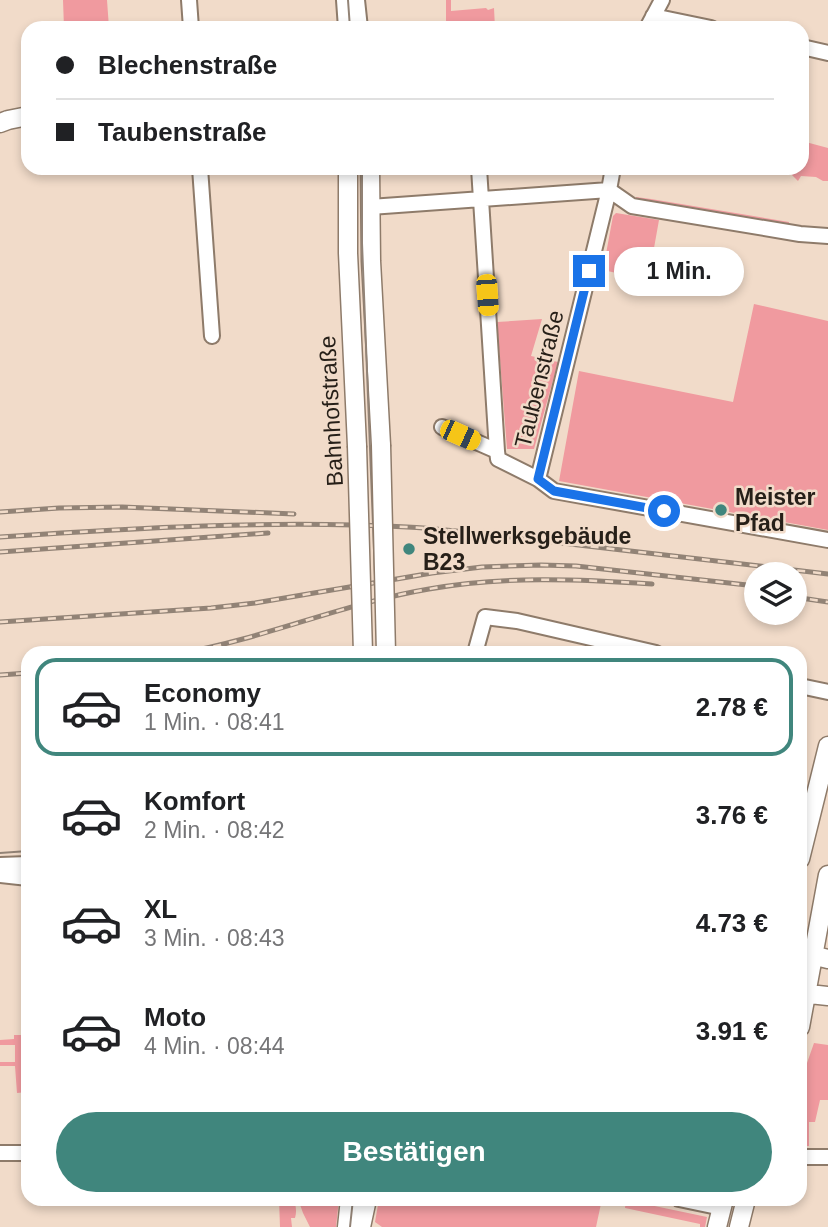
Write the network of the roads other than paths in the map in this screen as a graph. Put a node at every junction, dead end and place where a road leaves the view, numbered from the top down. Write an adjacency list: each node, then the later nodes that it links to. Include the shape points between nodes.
1 (189, 0): 5 (street)
2 (344, 0): 6 (street)
3 (357, 0): 7 (street)
4 (662, 0): 8 (street)
5 (190, 21)
6 (346, 21)
7 (358, 21)
8 (651, 21)
9 (809, 49): 10 (street)
10 (828, 53)
11 (21, 117): 12 (main road)
12 (0, 123)
13 (200, 175): 22 (street)
14 (348, 175): 27 (main road, Bahnhofstraße, bridge)
15 (370, 175): 20 (main road, Bahnhofstraße)
16 (479, 175): 19 (street)
17 (612, 175): 18 (street, Taubenstraße)
18 (609, 190): 19 (street); 21 (street, via 632,206); 25 (street, Taubenstraße)
19 (481, 199): 20 (street); 24 (street)
20 (370, 207): 28 (main road, Bahnhofstraße, bridge)
21 (827, 236)
22 (212, 336)
23 (442, 427): 24 (street)
24 (497, 452): 25 (street, via 498,459)
25 (538, 479): 26 (street, via 554,491)
26 (828, 540)
27 (363, 646)
28 (386, 646)
29 (476, 646): 30 (street, via 485,617)
30 (626, 646)
31 (807, 688): 32 (street)
32 (828, 692)
33 (828, 747): 34 (main road)
34 (807, 831)
35 (21, 864): 36 (street)
36 (0, 865)
37 (828, 874): 40 (main road)
38 (0, 876): 39 (street)
39 (21, 878)
40 (814, 955): 41 (main road)
41 (807, 979)
42 (807, 993): 43 (main road)
43 (828, 996)
44 (0, 1153): 45 (street)
45 (21, 1153)
46 (807, 1157): 47 (street)
47 (828, 1157)
48 (349, 1206): 52 (main road)
49 (366, 1206): 53 (main road)
50 (722, 1206): 54 (main road)
51 (744, 1206): 55 (main road)
52 (347, 1227)
53 (361, 1227)
54 (717, 1227)
55 (739, 1227)

